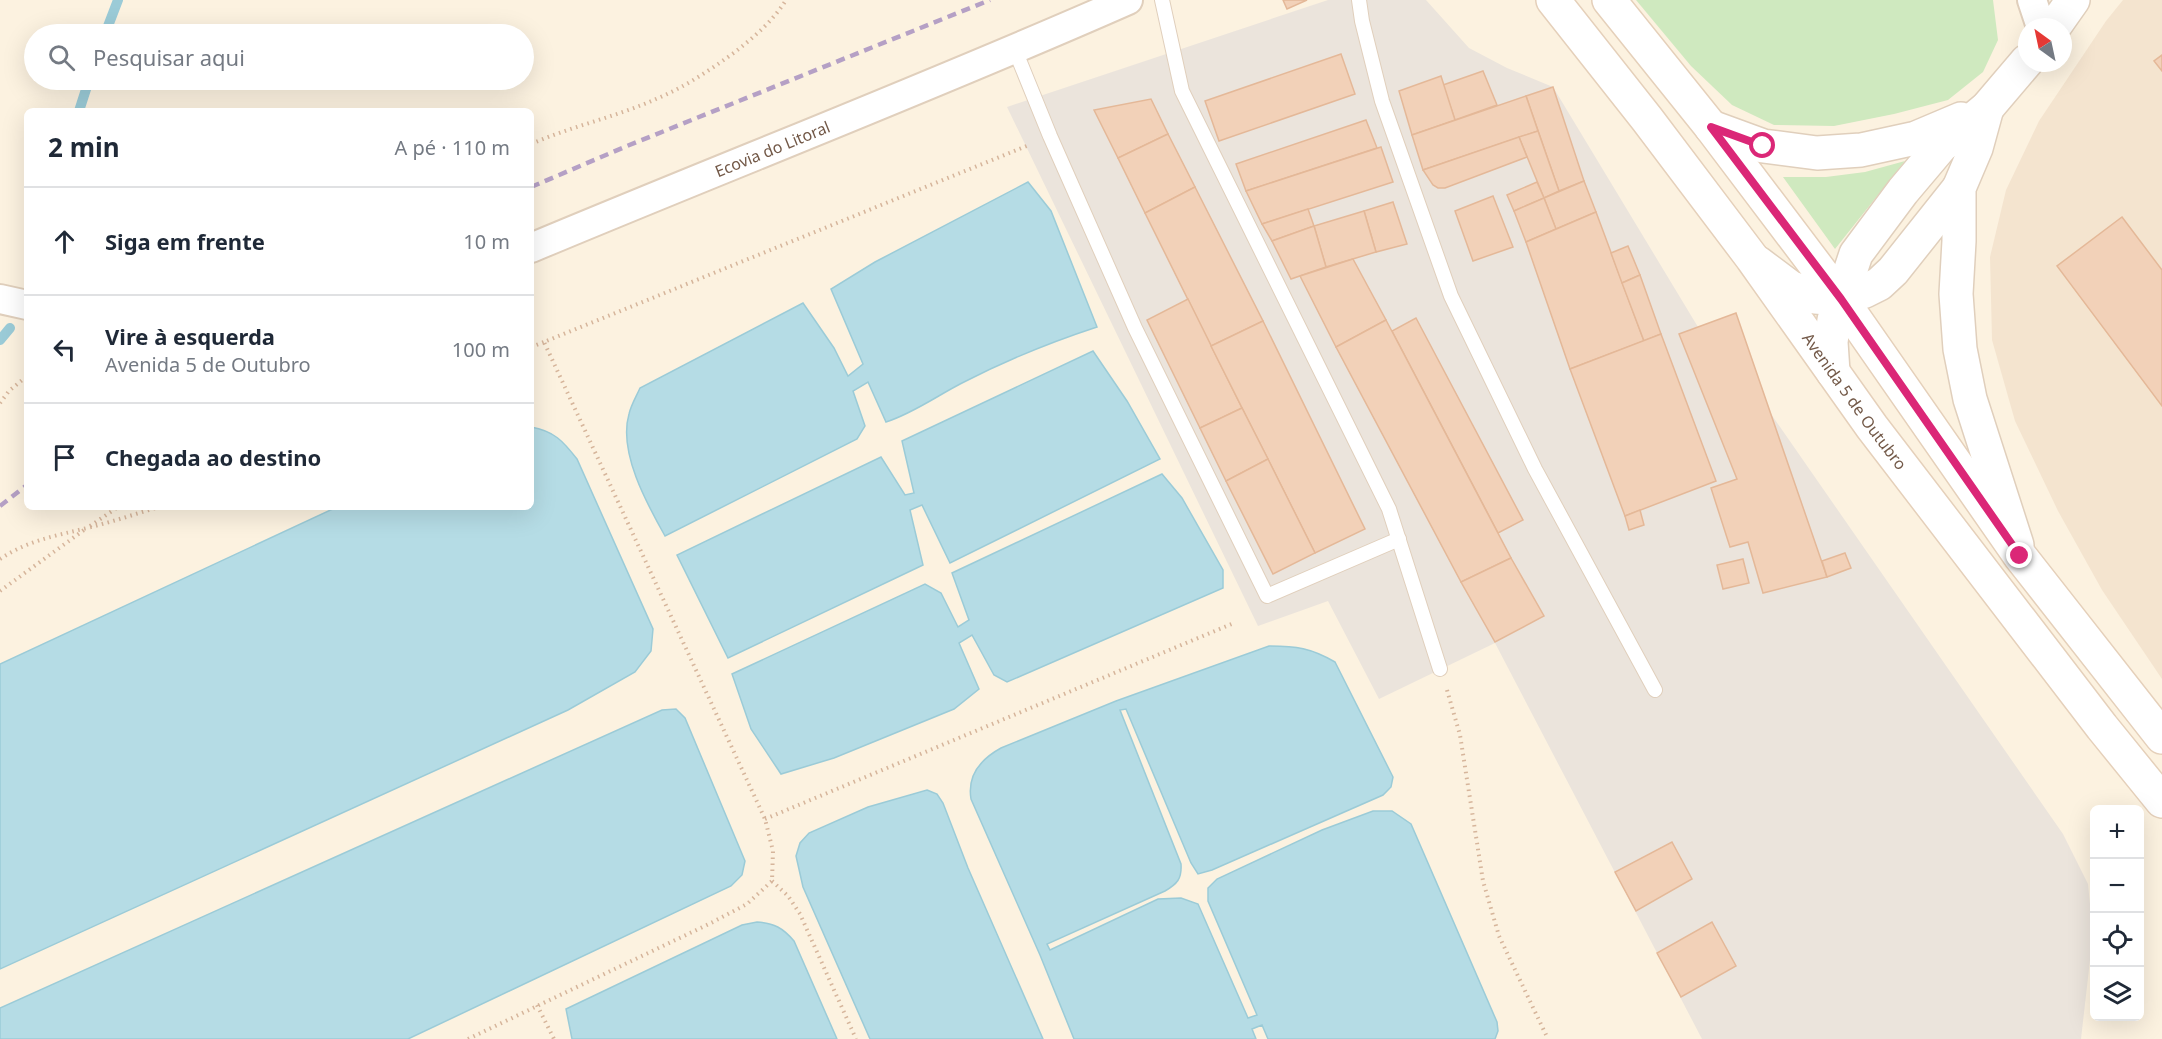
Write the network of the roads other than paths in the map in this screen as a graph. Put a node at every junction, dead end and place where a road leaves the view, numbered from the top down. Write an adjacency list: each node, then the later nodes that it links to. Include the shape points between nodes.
1 (1128, 0): 10 (street, Ecovia do Litoral)
2 (1162, 0): 21 (lane, via 1182,91 1389,509)
3 (1359, 0): 24 (lane, via 1382,101 1451,296 1534,470)
4 (1553, 0): 16 (main road, Avenida 5 de Outubro)
5 (1609, 0): 13 (main road)
6 (2032, 0): 8 (street)
7 (2073, 0): 9 (main road)
8 (2038, 18)
9 (2060, 18)
10 (1015, 50): 15 (street, Ecovia do Litoral); 21 (lane, via 1135,328 1267,596)
11 (2018, 72): 12 (main road)
12 (1987, 108): 13 (main road, via 1916,138 1850,151 1817,153 1763,146); 14 (main road); 18 (main road, via 1941,146 1870,234 1856,254)
13 (1711, 127): 18 (main road)
14 (1959, 188): 18 (main road, via 1893,271 1879,284); 22 (main road, via 1956,294 1960,349 1974,410)
15 (534, 247)
16 (1752, 258): 18 (main road, via 1790,287 1815,297); 20 (main road, Avenida 5 de Outubro)
17 (0, 299): 19 (street)
18 (1841, 299): 20 (main road, via 1831,342); 22 (main road)
19 (24, 303)
20 (1833, 372): 26 (main road, Avenida 5 de Outubro)
21 (1399, 539): 23 (lane)
22 (2020, 556): 25 (main road)
23 (1440, 669)
24 (1655, 690)
25 (2162, 737)
26 (2162, 801)

